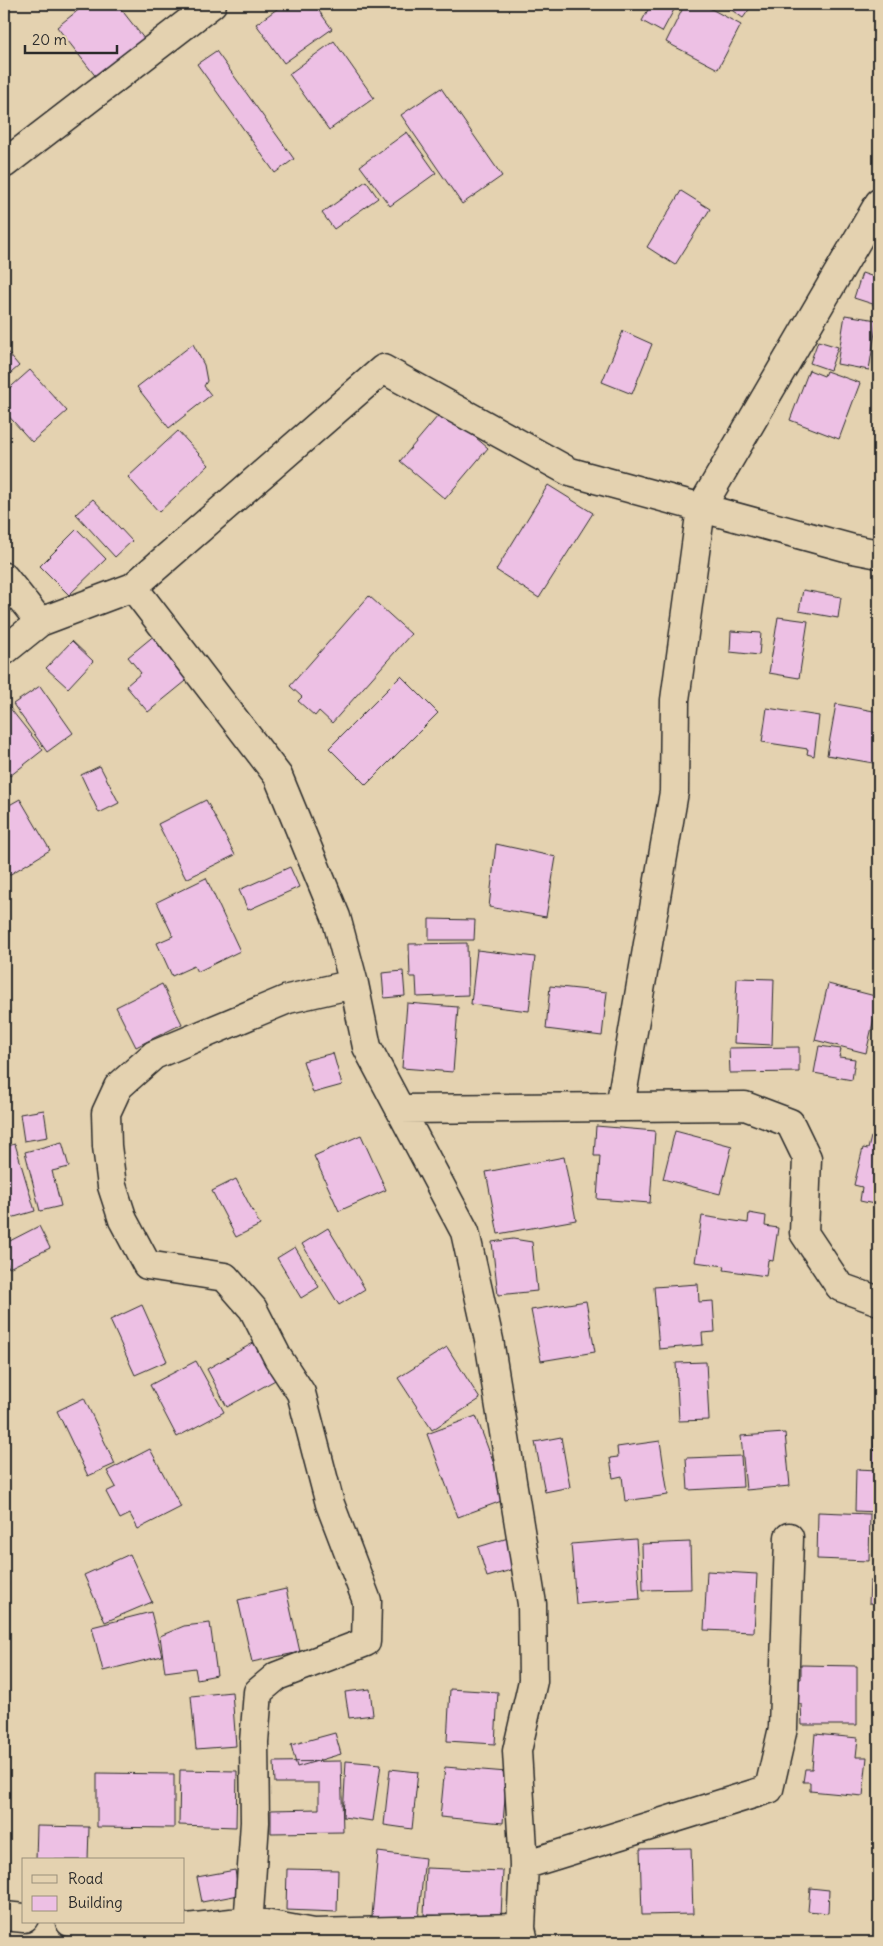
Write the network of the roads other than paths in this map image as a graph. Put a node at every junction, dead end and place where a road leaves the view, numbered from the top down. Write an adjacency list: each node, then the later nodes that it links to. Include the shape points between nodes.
1 (212, 4): 2 (street)
2 (4, 164)
3 (879, 203): 4 (street)
4 (701, 508): 5 (street); 7 (street, via 570,472 383,369); 11 (street, via 675,700 674,792)
5 (879, 554)
6 (4, 577): 8 (street)
7 (133, 587): 8 (street); 10 (street, via 278,776 336,916)
8 (40, 622): 9 (street)
9 (4, 651)
10 (354, 984): 12 (street, via 367,1047); 19 (street, via 288,999 154,1055 118,1087 106,1113 112,1186 123,1220 147,1265 225,1276 252,1309 301,1393 330,1504 367,1601 366,1642 276,1676 258,1692)
11 (620, 1107): 12 (street); 13 (street, via 745,1106 790,1124 807,1158 804,1233 840,1287)
12 (400, 1109): 15 (street, via 465,1232 489,1340 532,1604 533,1682 517,1751)
13 (879, 1300)
14 (789, 1536): 15 (street, via 783,1728 769,1789)
15 (524, 1866): 20 (street)
16 (4, 1916): 17 (street)
17 (22, 1918)
18 (76, 1924): 19 (street, via 98,1932 134,1934)
19 (248, 1932): 20 (street)
20 (523, 1935)

